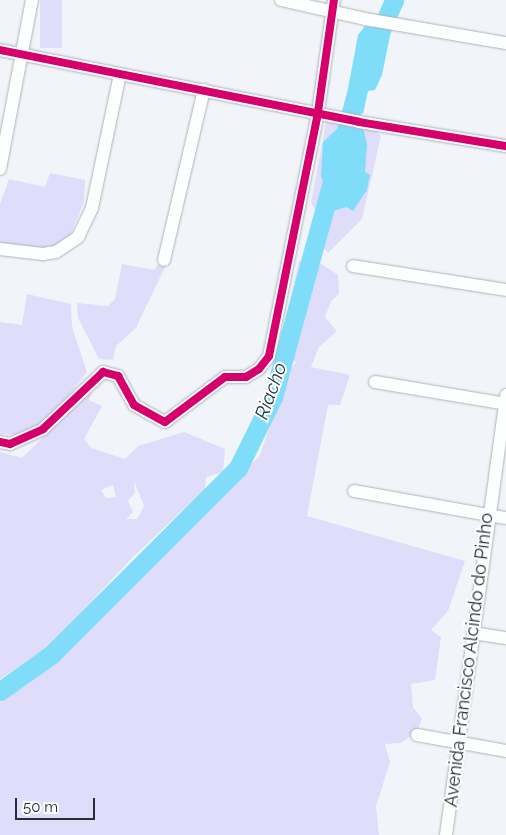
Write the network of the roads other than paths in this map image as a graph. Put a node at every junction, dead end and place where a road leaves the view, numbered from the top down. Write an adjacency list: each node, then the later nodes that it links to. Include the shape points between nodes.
1 (32, 0): 6 (street)
2 (281, 0): 3 (street)
3 (333, 5): 4 (street, via 365,20); 9 (street)
4 (506, 43)
5 (0, 50): 6 (street)
6 (21, 55): 7 (street); 11 (street)
7 (120, 74): 8 (street); 12 (street, via 92,208 78,237 56,252 43,254)
8 (204, 90): 9 (street); 13 (street)
9 (318, 112): 10 (street, via 358,122); 18 (street, via 269,356 252,374 225,377 168,422 134,405 118,376 103,372 43,429 23,440)
10 (506, 146)
11 (0, 169)
12 (0, 249)
13 (164, 260)
14 (353, 266): 15 (street)
15 (506, 290)
16 (376, 382): 17 (street)
17 (506, 401): 20 (street, Avenida Francisco Alcindo do Pinho)
18 (0, 442)
19 (354, 491): 20 (street)
20 (487, 515): 21 (street); 22 (street, Avenida Francisco Alcindo do Pinho)
21 (506, 518)
22 (473, 634): 23 (street); 25 (street, Avenida Francisco Alcindo do Pinho)
23 (506, 638)
24 (417, 735): 25 (street)
25 (460, 743): 26 (street); 27 (street, Avenida Francisco Alcindo do Pinho)
26 (506, 751)
27 (446, 835)

